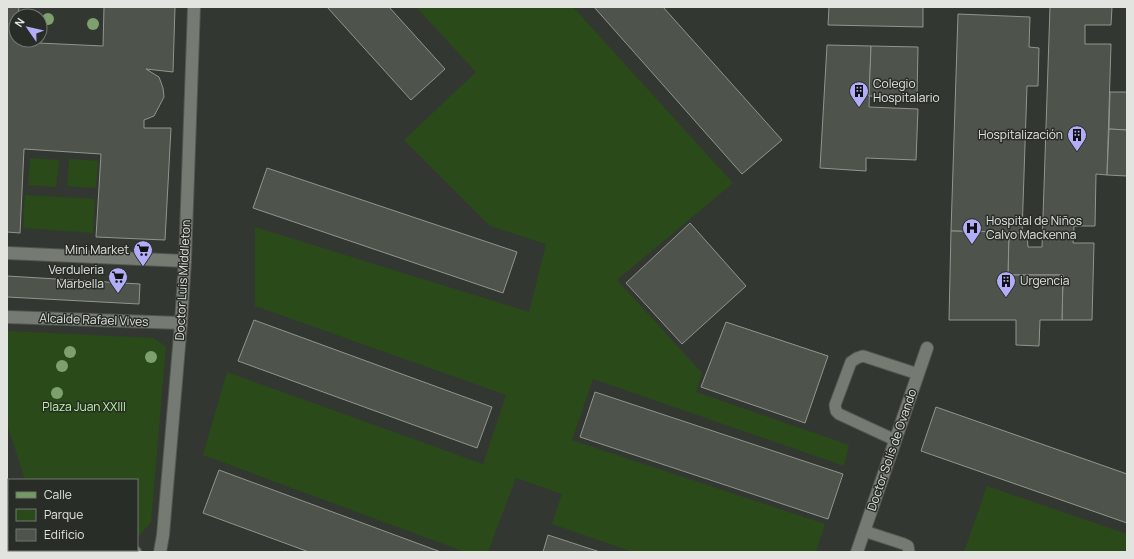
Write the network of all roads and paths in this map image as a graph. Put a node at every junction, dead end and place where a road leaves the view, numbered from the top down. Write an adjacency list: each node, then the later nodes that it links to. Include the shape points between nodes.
1 (194, 7): 3 (street, Doctor Luis Middleton)
2 (7, 253): 3 (street)
3 (185, 261): 5 (street, Doctor Luis Middleton)
4 (7, 317): 5 (street, Alcalde Rafael Vives)
5 (181, 323): 10 (street, Doctor Luis Middleton)
6 (927, 348): 7 (street, Doctor Solís de Ovando)
7 (918, 374): 8 (street, Doctor Solís de Ovando); 8 (lane, via 863,356 856,358 851,362 835,405 839,414)
8 (895, 440): 9 (street, Doctor Solís de Ovando)
9 (864, 531): 11 (street, Doctor Solís de Ovando); 12 (lane, via 904,544 908,546)
10 (160, 552)
11 (857, 552)
12 (909, 552)

